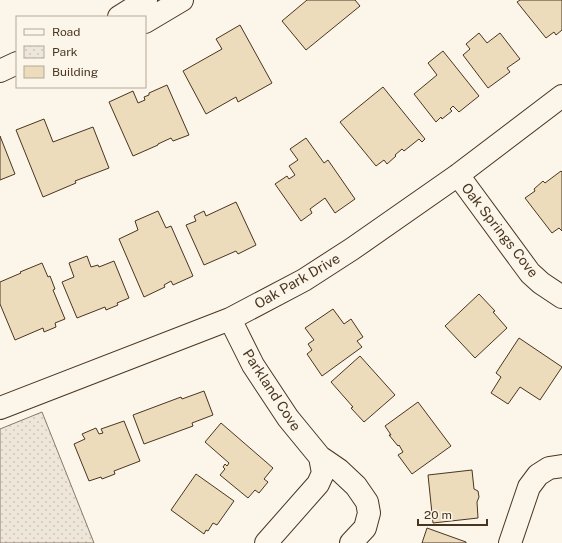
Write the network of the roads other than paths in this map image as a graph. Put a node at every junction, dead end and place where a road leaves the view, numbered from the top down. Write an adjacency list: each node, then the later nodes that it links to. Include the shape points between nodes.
1 (146, 0): 3 (street)
2 (182, 0): 4 (street)
3 (121, 16)
4 (146, 21)
5 (16, 64): 7 (street)
6 (16, 70): 8 (street)
7 (0, 71)
8 (0, 75)
9 (562, 96): 10 (street, Oak Park Drive)
10 (458, 175): 11 (street, Oak Springs Cove, via 530,273); 12 (street, Oak Park Drive, via 304,280)
11 (562, 297)
12 (230, 318): 13 (street, Oak Park Drive); 14 (street, Parkland Cove, via 253,365 288,418)
13 (0, 408)
14 (320, 458): 16 (street, via 323,473 318,484); 17 (street, Parkland Cove, via 339,470 356,486 367,502 369,513 365,528)
15 (562, 466): 18 (street, via 549,468 538,475 529,487)
16 (266, 543)
17 (352, 543)
18 (510, 543)

